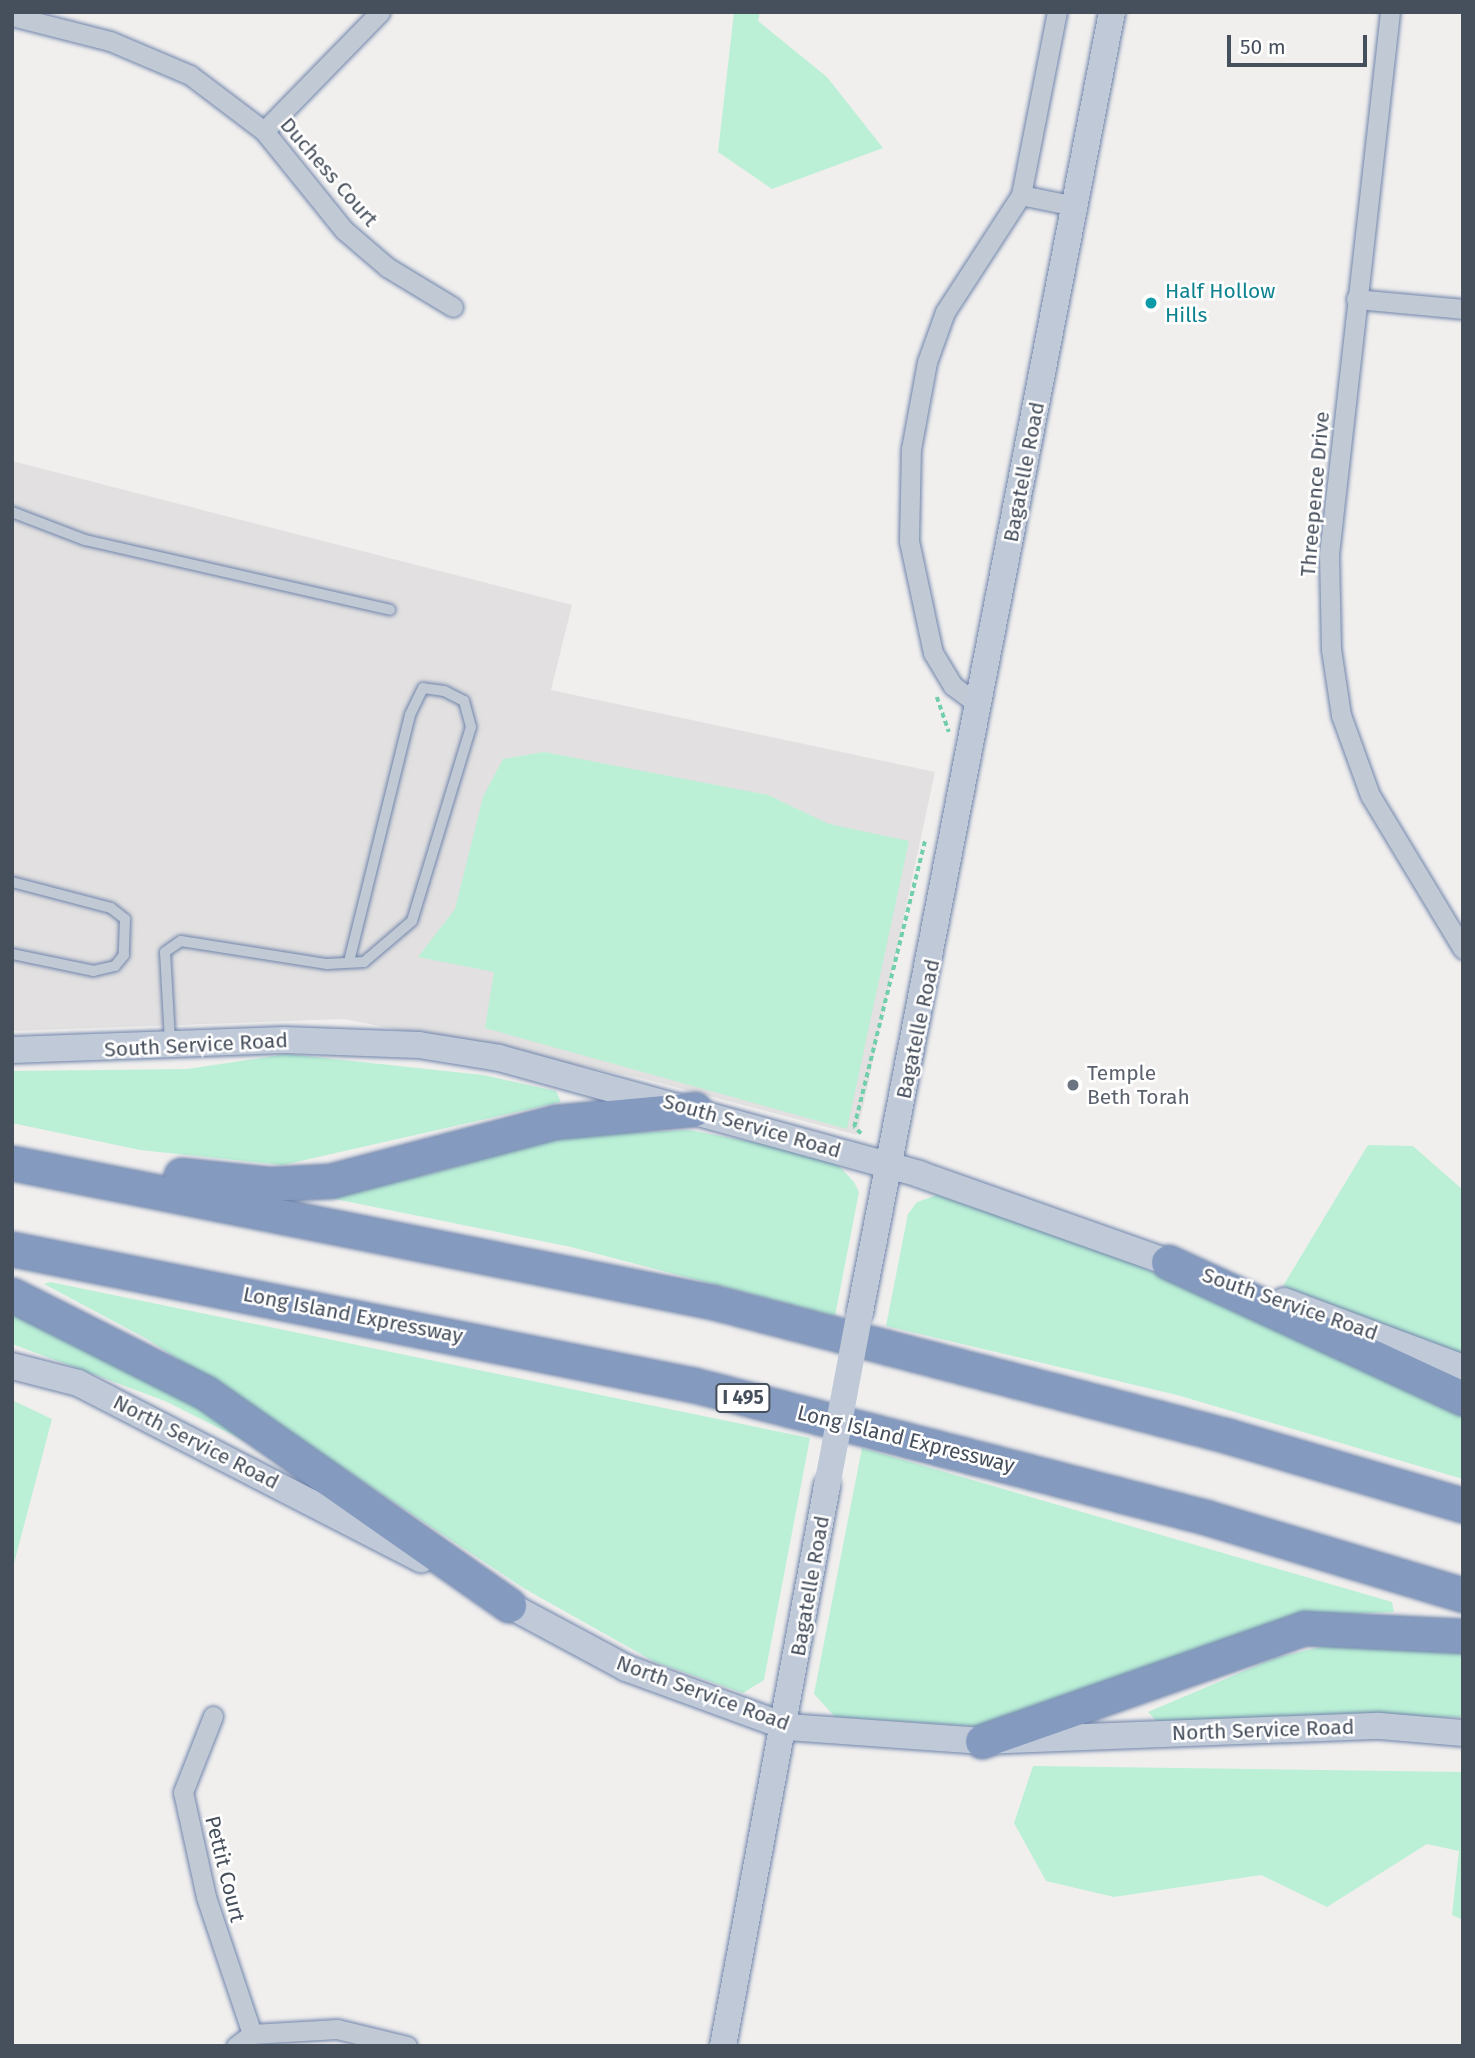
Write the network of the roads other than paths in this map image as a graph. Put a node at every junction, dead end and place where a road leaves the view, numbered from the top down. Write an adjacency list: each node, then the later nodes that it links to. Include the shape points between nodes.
1 (380, 12): 6 (street)
2 (1057, 12): 7 (street)
3 (1112, 12): 8 (main road, Bagatelle Road)
4 (1390, 12): 9 (street, Threepence Drive)
5 (12, 16): 6 (street, Duchess Court, via 151,56 190,75)
6 (264, 131): 10 (street, Duchess Court, via 344,230 387,267)
7 (1021, 195): 8 (street); 14 (street, via 946,312 926,362 911,449 909,541 933,653 953,686)
8 (1075, 206): 14 (main road, Bagatelle Road)
9 (1356, 299): 11 (street); 16 (street, Threepence Drive, via 1329,554 1331,649 1342,715 1370,795)
10 (453, 307)
11 (1463, 309)
12 (12, 512): 13 (lane, via 85,540)
13 (390, 610)
14 (980, 706): 24 (main road, Bagatelle Road)
15 (12, 882): 17 (lane, via 111,908 125,919 124,955 115,966 94,971)
16 (1463, 949)
17 (12, 954)
18 (349, 962): 18 (lane, via 364,962 412,921 471,727 464,701 444,691 423,688 410,715); 19 (lane, via 181,941 165,952)
19 (170, 1045): 20 (main road, South Service Road); 21 (main road, South Service Road, via 284,1040 419,1045)
20 (12, 1051)
21 (694, 1109): 22 (highway, via 555,1122 330,1181 256,1183); 24 (main road, South Service Road)
22 (12, 1152)
23 (12, 1163): 31 (highway, via 713,1302 1214,1432)
24 (889, 1166): 26 (main road, South Service Road); 36 (main road, Bagatelle Road, bridge)
25 (12, 1250): 32 (highway, Long Island Expressway / I 495, via 694,1385 1205,1517)
26 (1168, 1262): 29 (main road, South Service Road); 30 (highway)
27 (12, 1295): 33 (highway, via 206,1393)
28 (12, 1366): 33 (main road, North Service Road, via 78,1383)
29 (1463, 1368)
30 (1463, 1398)
31 (1463, 1506)
32 (1463, 1595)
33 (509, 1605): 36 (main road, North Service Road, via 626,1668)
34 (1463, 1636): 38 (highway, via 1305,1628)
35 (214, 1716): 39 (street, Pettit Court, via 183,1792 206,1897)
36 (786, 1727): 38 (main road, North Service Road); 42 (main road, Bagatelle Road)
37 (1463, 1732): 38 (main road, North Service Road, via 1380,1726)
38 (982, 1741)
39 (252, 2034): 40 (street); 41 (street, via 337,2029)
40 (236, 2046)
41 (407, 2046)
42 (723, 2046)

